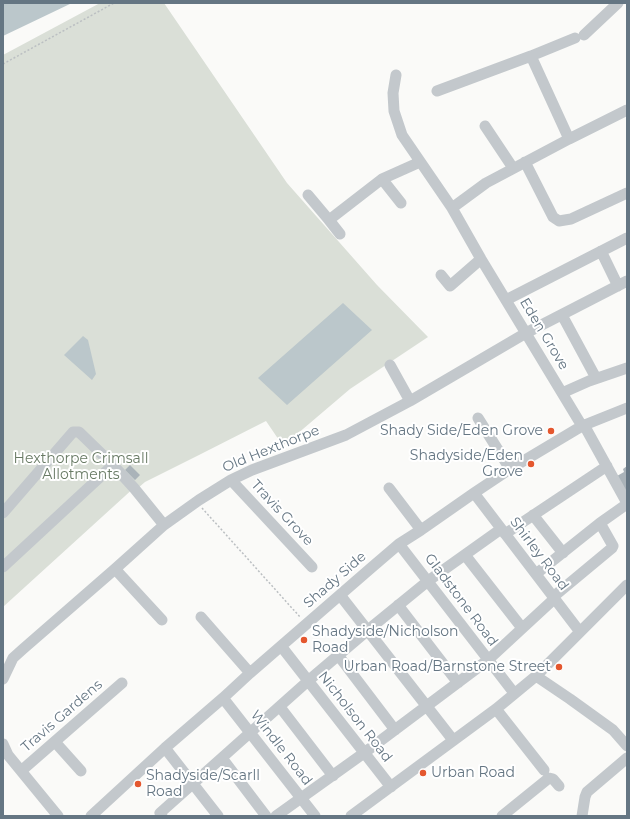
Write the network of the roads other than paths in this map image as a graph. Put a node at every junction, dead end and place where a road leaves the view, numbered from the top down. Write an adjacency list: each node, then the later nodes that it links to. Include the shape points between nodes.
1 (617, 3): 2 (street, via 580,36)
2 (531, 56): 4 (street); 7 (street)
3 (396, 75): 8 (street, Eden Grove, via 393,92 394,111 402,136)
4 (437, 91)
5 (627, 110): 7 (street)
6 (485, 126): 10 (street)
7 (569, 139): 9 (street)
8 (420, 162): 11 (street); 15 (street, Eden Grove)
9 (525, 162): 10 (street); 12 (street, via 553,217 559,221 571,220)
10 (513, 168): 15 (street, via 486,183)
11 (382, 178): 14 (street); 16 (street)
12 (627, 193)
13 (308, 195): 16 (street)
14 (401, 204)
15 (452, 208): 20 (street, Eden Grove)
16 (328, 220): 17 (street)
17 (340, 234)
18 (627, 238): 19 (street)
19 (601, 251): 22 (street); 23 (street)
20 (481, 259): 21 (street, via 450,286); 23 (street, Eden Grove)
21 (441, 275)
22 (622, 284): 24 (street, Old Hexthorpe)
23 (506, 300): 25 (street, Eden Grove)
24 (562, 315): 25 (street, Old Hexthorpe); 28 (street)
25 (526, 333): 29 (street, Eden Grove); 30 (street, Old Hexthorpe)
26 (390, 364): 30 (street)
27 (627, 368): 28 (street)
28 (596, 378): 29 (street)
29 (562, 393): 33 (street, Eden Grove)
30 (410, 401): 37 (street, Old Hexthorpe, via 346,435)
31 (627, 408): 33 (street, Shady Side)
32 (478, 418): 36 (street)
33 (583, 425): 35 (street, Eden Grove); 36 (street, Shady Side)
34 (112, 465): 41 (street, via 79,432 73,432); 44 (street); 51 (street)
35 (607, 466): 40 (street, Eden Grove); 42 (street)
36 (510, 469): 39 (street, Shady Side)
37 (230, 480): 44 (street, Old Hexthorpe); 50 (street, Travis Grove)
38 (389, 488): 45 (street)
39 (474, 493): 45 (street, Shady Side); 46 (street, Shirley Road)
40 (627, 503): 43 (street)
41 (3, 513)
42 (533, 515): 46 (street); 48 (street)
43 (600, 523): 48 (street); 57 (street, via 612,548)
44 (164, 525): 52 (street, Old Hexthorpe)
45 (421, 530): 47 (street, Shady Side)
46 (503, 531): 49 (street); 53 (street, Shirley Road)
47 (399, 544): 54 (street, Gladstone Road); 56 (street, Shady Side)
48 (563, 553): 53 (street)
49 (465, 555): 54 (street); 61 (street)
50 (312, 567)
51 (3, 568)
52 (115, 569): 60 (street); 69 (street, Old Hexthorpe, via 23,648 13,658)
53 (536, 574): 57 (street, Shirley Road)
54 (428, 581): 58 (street); 66 (street, Gladstone Road)
55 (627, 585): 63 (street)
56 (340, 595): 62 (street); 64 (street, Shady Side)
57 (554, 598): 61 (street); 63 (street, Shirley Road)
58 (398, 606): 62 (street); 72 (street)
59 (201, 617): 67 (street)
60 (162, 620)
61 (522, 628): 66 (street)
62 (368, 630): 65 (street); 76 (street)
63 (580, 632): 68 (street)
64 (281, 646): 67 (street, Shady Side); 70 (street, Nicholson Road)
65 (338, 655): 70 (street); 78 (street)
66 (488, 660): 72 (street); 73 (street, Gladstone Road)
67 (250, 673): 74 (street, Shady Side)
68 (536, 676): 73 (street); 83 (street, via 613,730)
69 (3, 679)
70 (308, 681): 75 (street); 85 (street, Nicholson Road)
71 (122, 683): 81 (street, Travis Gardens)
72 (458, 683): 76 (street)
73 (514, 693): 77 (street)
74 (224, 698): 79 (street, Windle Road); 84 (street, Shady Side)
75 (280, 707): 79 (street); 91 (street)
76 (427, 707): 78 (street); 80 (street)
77 (496, 709): 80 (street); 88 (street)
78 (395, 730): 85 (street)
79 (251, 733): 86 (street); 95 (street, Windle Road)
80 (453, 740): 94 (street)
81 (55, 742): 89 (street, Travis Gardens); 90 (street)
82 (3, 744): 89 (street)
83 (627, 746)
84 (165, 748): 92 (street); 97 (street, Shady Side)
85 (364, 753): 91 (street); 94 (street, Nicholson Road)
86 (222, 758): 92 (street); 100 (street)
87 (627, 758): 105 (street, via 587,792)
88 (544, 770)
89 (20, 771): 96 (street)
90 (81, 771)
91 (333, 776): 95 (street)
92 (192, 784): 98 (street, via 160,813); 99 (street)
93 (559, 786): 104 (street, via 549,778)
94 (390, 787): 103 (street)
95 (301, 798): 101 (street); 102 (street, Windle Road)
96 (58, 816)
97 (91, 816)
98 (162, 816)
99 (218, 816)
100 (266, 816)
101 (276, 816)
102 (315, 816)
103 (351, 816)
104 (502, 816)
105 (582, 816)

